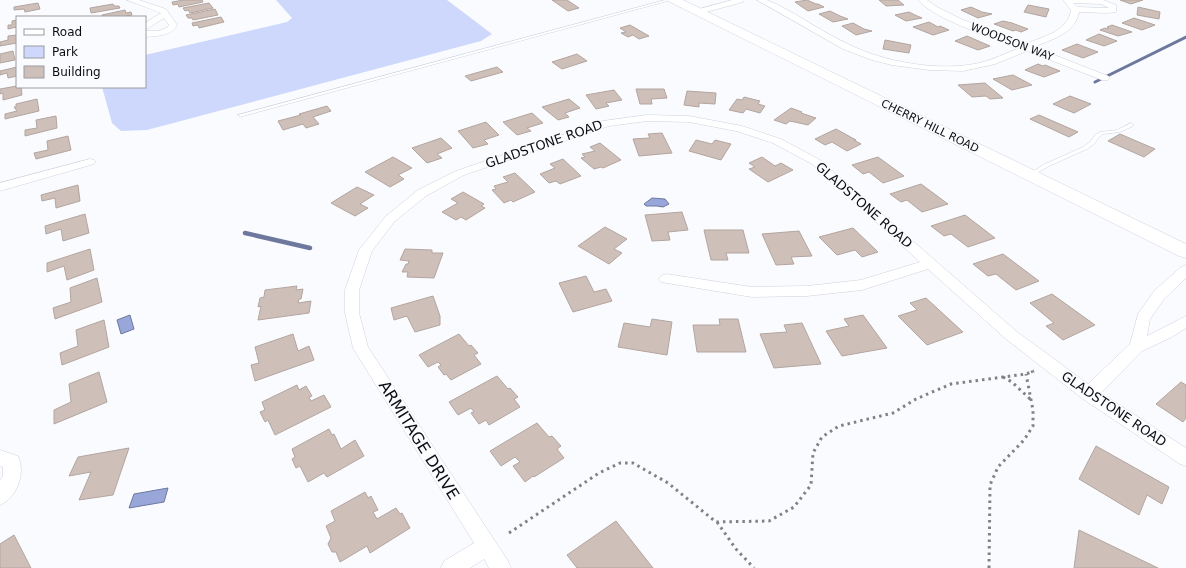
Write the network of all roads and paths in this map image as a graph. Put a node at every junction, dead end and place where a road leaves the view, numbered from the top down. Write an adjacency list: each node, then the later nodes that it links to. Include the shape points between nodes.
1 (131, 0): 10 (street, via 163,11)
2 (669, 0): 15 (lane)
3 (674, 0): 9 (main road, CHERRY HILL ROAD)
4 (740, 0): 9 (street)
5 (761, 0): 13 (street, via 796,17 846,47 895,63 921,66 976,66)
6 (922, 0): 13 (street, WOODSON WAY, via 949,17)
7 (1068, 0): 8 (street); 8 (street, via 1102,2 1113,7 1113,10 1107,11)
8 (1074, 9): 13 (street, via 1075,18 1070,26)
9 (699, 12): 18 (main road, CHERRY HILL ROAD)
10 (165, 14): 11 (street); 12 (street, via 173,25 171,29)
11 (146, 26)
12 (146, 34)
13 (1026, 47): 14 (street, WOODSON WAY)
14 (1105, 78)
15 (241, 115)
16 (1131, 125): 18 (lane, via 1118,132 1102,133 1084,148)
17 (90, 162): 19 (street)
18 (1030, 175): 20 (main road, CHERRY HILL ROAD)
19 (0, 187)
20 (1186, 252)
21 (930, 263): 23 (street, via 862,285 807,291 752,292); 24 (street, GLADSTONE ROAD, via 816,162 777,141 731,126 689,119 647,118 607,123 460,173 422,193 390,218 366,250); 30 (street, GLADSTONE ROAD, via 1011,335)
22 (1186, 270): 26 (street, via 1159,295 1143,318)
23 (666, 279)
24 (352, 290): 37 (street, ARMITAGE DRIVE, via 352,313 361,348)
25 (1186, 321): 26 (street)
26 (1137, 347): 30 (street)
27 (1034, 371): 28 (path)
28 (1026, 374): 29 (path); 31 (path)
29 (1003, 377): 31 (path); 35 (path, via 951,384 916,399 893,413 839,426 822,437 813,453 811,485 794,507 769,521)
30 (1089, 394): 33 (street, GLADSTONE ROAD)
31 (1031, 400): 41 (path, via 1033,426 1024,440 998,467 990,485)
32 (0, 458): 34 (street, via 12,462 12,478)
33 (1186, 458)
34 (0, 496)
35 (716, 522): 36 (path, via 668,484 633,463 620,463 599,472); 40 (path)
36 (509, 533)
37 (487, 546): 38 (street); 39 (street, ARMITAGE DRIVE)
38 (451, 568)
39 (501, 568)
40 (754, 568)
41 (989, 568)

